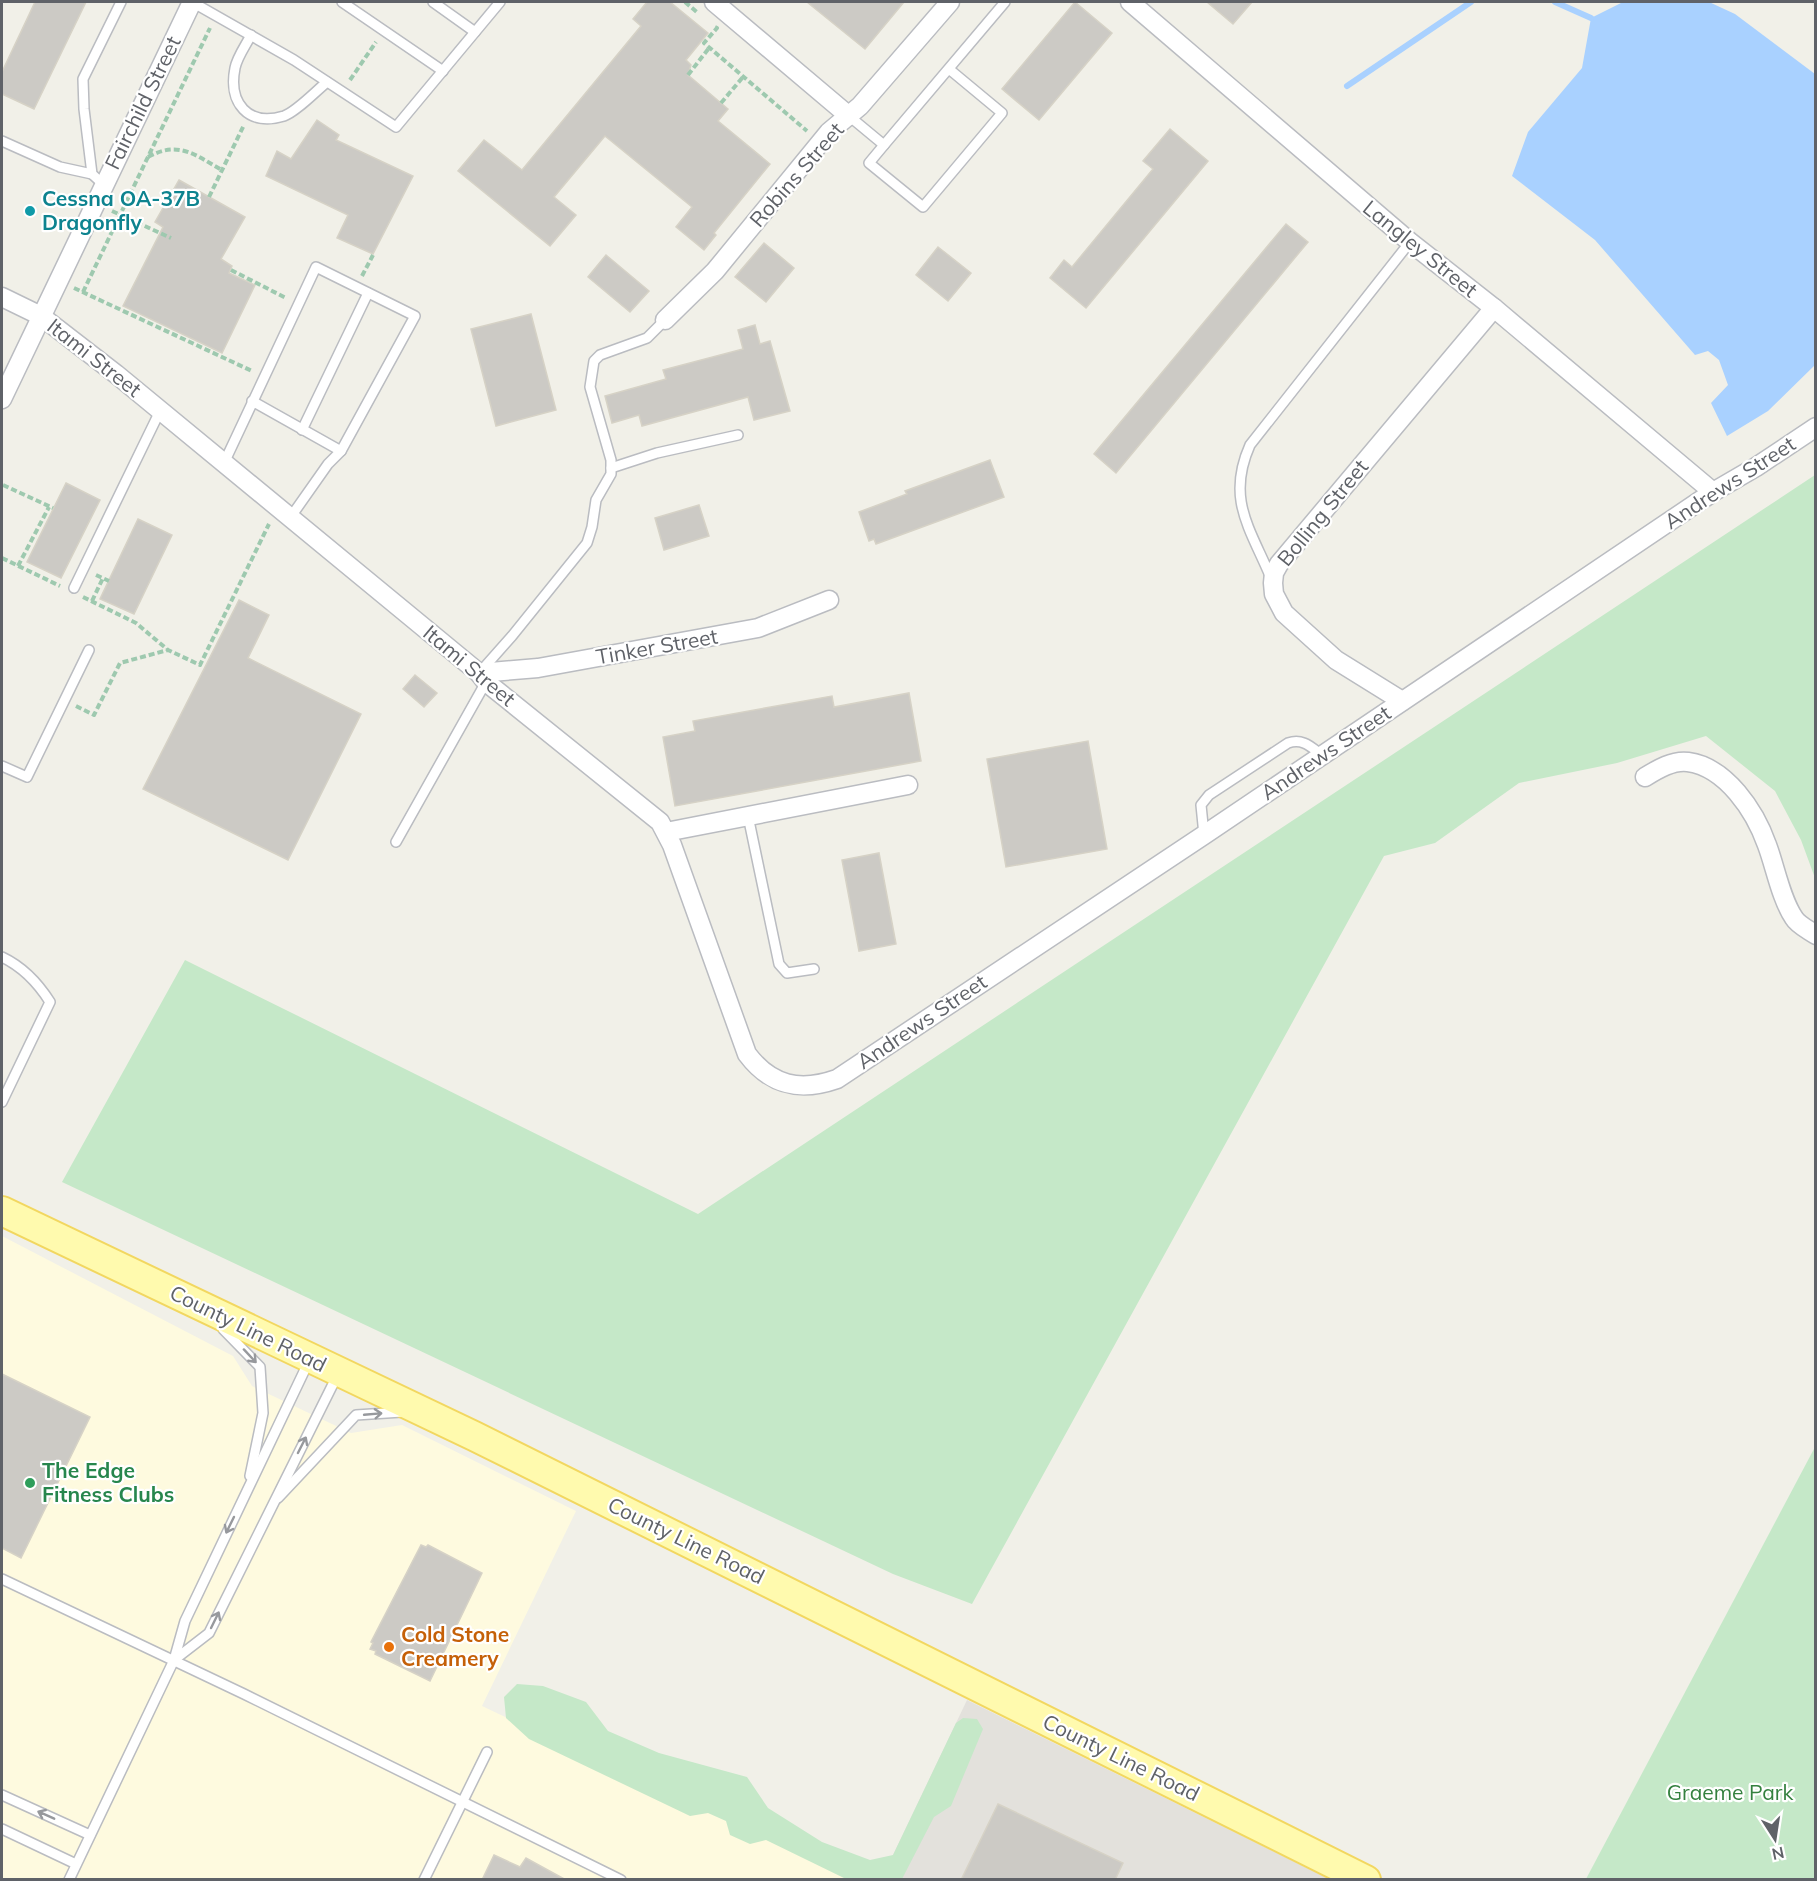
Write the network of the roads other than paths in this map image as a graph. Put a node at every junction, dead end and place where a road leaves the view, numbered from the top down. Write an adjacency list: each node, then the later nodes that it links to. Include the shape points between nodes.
1 (121, 2): 18 (lane, via 83,79 84,109)
2 (192, 2): 11 (lane); 18 (street, Fairchild Street)
3 (342, 2): 13 (lane)
4 (433, 2): 10 (lane)
5 (500, 2): 10 (lane)
6 (714, 2): 15 (street)
7 (950, 2): 15 (street, Robins Street)
8 (1005, 2): 12 (lane)
9 (1130, 2): 19 (street, Langley Street)
10 (475, 32): 13 (lane)
11 (251, 35): 14 (lane); 14 (lane, via 235,66 233,91 244,111 262,120 286,116)
12 (949, 69): 17 (lane); 17 (lane, via 1002,113 923,207 869,163)
13 (443, 71): 14 (lane, via 396,128)
14 (327, 82)
15 (849, 116): 17 (lane); 24 (street, Robins Street, via 820,143 715,271)
16 (2, 141): 18 (lane)
17 (884, 144)
18 (98, 180): 23 (street, Fairchild Street, via 95,204)
19 (1410, 242): 22 (street, Langley Street); 36 (lane, via 1250,444 1245,456 1239,477 1242,510)
20 (368, 293): 26 (lane, via 316,267); 29 (lane); 31 (lane, via 415,316)
21 (2, 297): 23 (street, Itami Street)
22 (1494, 308): 34 (street, Langley Street); 36 (street, Bolling Street, via 1279,564)
23 (41, 316): 25 (street, Fairchild Street); 27 (street, Itami Street)
24 (665, 320): 33 (lane, via 647,338 609,351 594,361 590,387)
25 (2, 399)
26 (252, 401): 29 (lane); 32 (lane)
27 (160, 411): 32 (street, Itami Street); 37 (lane)
28 (1815, 427): 34 (street, Andrews Street)
29 (302, 430): 31 (lane)
30 (738, 435): 33 (lane)
31 (341, 452): 35 (lane)
32 (224, 463): 35 (street, Itami Street)
33 (611, 468): 40 (lane, via 596,500 587,543)
34 (1713, 492): 41 (street, Andrews Street)
35 (283, 512): 40 (street, Itami Street)
36 (1273, 583): 41 (street, Bolling Street, via 1284,613 1336,660)
37 (72, 590)
38 (829, 600): 40 (street, Tinker Street, via 758,628)
39 (89, 650): 43 (lane, via 27,777)
40 (483, 678): 47 (street, Itami Street, via 660,822); 49 (lane)
41 (1402, 701): 42 (street, Andrews Street)
42 (1322, 755): 48 (street, Andrews Street); 48 (lane, via 1306,743 1288,743 1209,795 1201,805)
43 (2, 765)
44 (1645, 777): 50 (street, via 1662,766 1687,762 1709,769 1728,784 1754,815 1794,919)
45 (908, 785): 46 (street)
46 (748, 816): 47 (street); 52 (lane, via 779,964 787,972)
47 (666, 832): 53 (street, Itami Street, via 747,1054 756,1067 788,1084 813,1085)
48 (1204, 835): 53 (street, Andrews Street)
49 (396, 842)
50 (1815, 934)
51 (2, 957): 54 (lane, via 16,963 50,1002)
52 (814, 969)
53 (837, 1079)
54 (2, 1102)
55 (2, 1211): 56 (main road, County Line Road)
56 (192, 1302): 57 (main road, County Line Road); 60 (lane, one-way to 60, via 232,1336 260,1367 263,1413)
57 (310, 1359): 58 (main road, County Line Road); 60 (lane)
58 (338, 1373): 59 (main road, County Line Road); 61 (lane, one-way to 58)
59 (474, 1436): 61 (lane, one-way to 59, via 356,1415 403,1412); 73 (main road, County Line Road)
60 (246, 1492): 63 (lane, one-way to 63, via 184,1621)
61 (270, 1507): 63 (lane, one-way to 61, via 209,1633)
62 (2, 1579): 63 (lane)
63 (174, 1660): 66 (lane); 68 (lane)
64 (487, 1752): 66 (lane)
65 (2, 1796): 68 (lane, one-way to 65)
66 (463, 1801): 71 (lane); 72 (lane)
67 (2, 1830): 69 (lane)
68 (90, 1836): 69 (lane)
69 (76, 1864): 70 (lane)
70 (69, 1880)
71 (424, 1880)
72 (621, 1880)
73 (1366, 1880)

